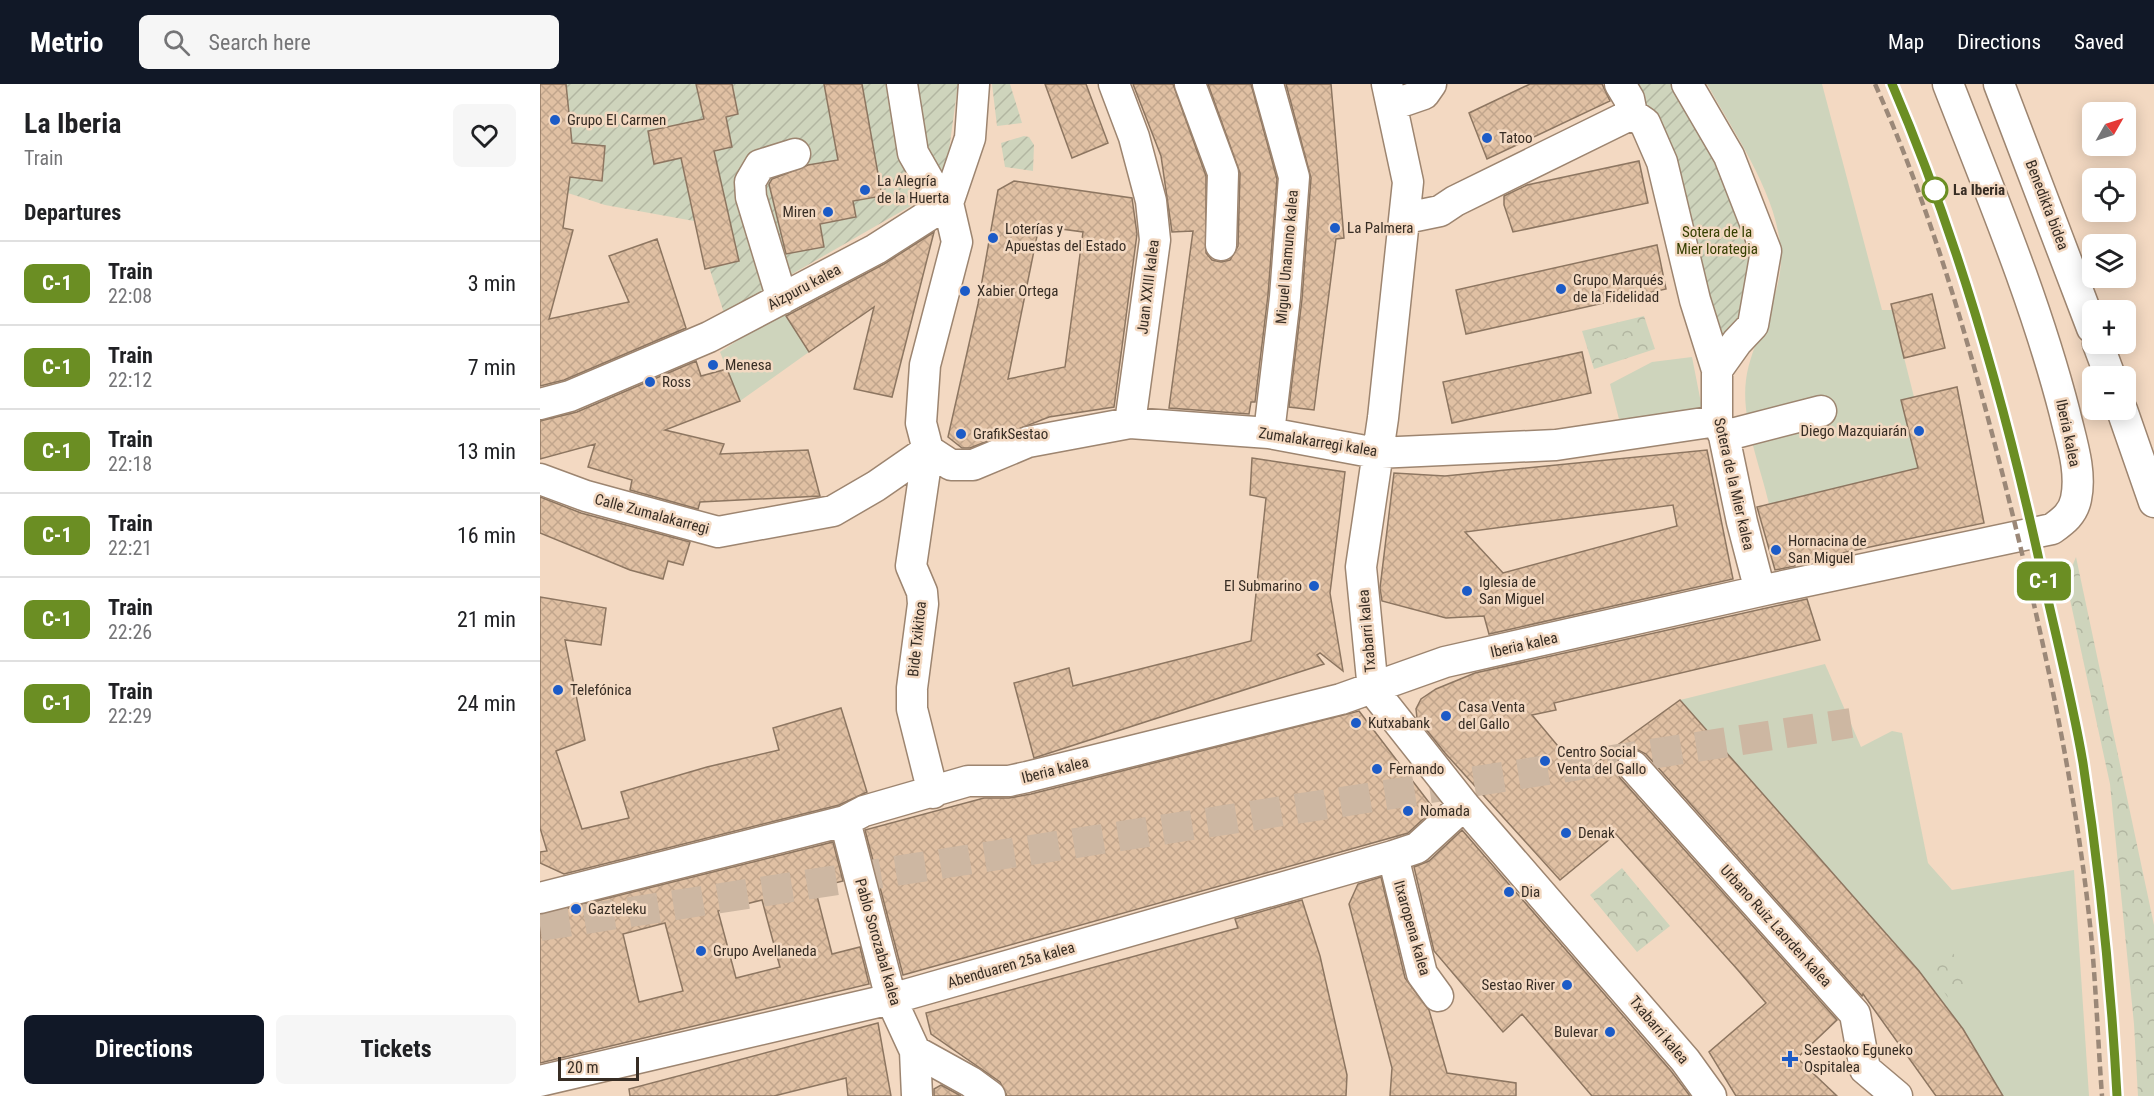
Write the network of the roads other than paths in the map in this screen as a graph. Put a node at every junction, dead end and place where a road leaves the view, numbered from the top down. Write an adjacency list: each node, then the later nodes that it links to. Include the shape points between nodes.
1 (902, 84): 14 (street, via 913,153)
2 (974, 84): 14 (street, via 970,138)
3 (1114, 84): 23 (street, Juan XXIII kalea, via 1151,201 1155,240)
4 (1190, 84): 16 (street, via 1223,173)
5 (1268, 84): 25 (street, Miguel Unamuno kalea, via 1294,177)
6 (1431, 84): 11 (street, via 1424,94)
7 (1620, 84): 12 (street, Sotera de la Mier kalea)
8 (1688, 84): 19 (street, via 1729,156 1766,252 1753,325)
9 (1948, 84): 30 (street, Iberia kalea, via 2050,356 2073,449 2078,479 2076,500 2068,518 2052,529)
10 (1999, 84): 18 (street, Benedikta bidea)
11 (1390, 95): 15 (street, Txabarri kalea, via 1408,182)
12 (1632, 114): 15 (street, via 1440,211); 19 (street, Sotera de la Mier kalea, via 1645,123 1662,162 1695,300)
13 (795, 154): 17 (street, via 760,165 750,182)
14 (948, 203): 17 (street, Aizpuru kalea, via 876,249); 26 (street, via 957,242 925,365 921,423)
15 (1406, 218): 27 (street, Txabarri kalea)
16 (1221, 244)
17 (782, 299): 20 (street, Aizpuru kalea, via 709,337 570,396)
18 (2082, 302)
19 (1717, 370): 24 (street, Sotera de la Mier kalea)
20 (540, 404)
21 (1821, 411): 24 (street)
22 (2125, 420): 29 (street)
23 (1130, 423): 25 (street, Zumalakarregi kalea); 26 (street, Zumalakarregi kalea, via 1028,442 973,465 951,465)
24 (1720, 429): 27 (street, Zumalakarregi kalea, via 1556,445); 30 (street, Sotera de la Mier kalea)
25 (1269, 433): 27 (street, Zumalakarregi kalea)
26 (928, 450): 28 (street, Calle Zumalakarregi, via 833,511 718,532 586,496); 33 (street, Bide Txikitoa, via 911,566 923,604 912,709)
27 (1376, 453): 31 (street, Txabarri kalea, via 1361,567)
28 (540, 478)
29 (2154, 502)
30 (1760, 591): 31 (street, Iberia kalea, via 1445,662)
31 (1373, 690): 33 (street, Iberia kalea, via 1027,777 968,782); 34 (street, Txabarri kalea)
32 (1632, 766): 45 (street, Urbano Ruiz Laorden kalea, via 1854,1014 1865,1069)
33 (933, 793): 35 (street, Iberia kalea, via 864,811)
34 (1464, 805): 36 (street, Abenduaren 25a kalea, via 1417,848); 44 (street, Txabarri kalea, via 1664,1035)
35 (845, 821): 37 (street, Iberia kalea); 39 (street, Pablo Sorozabal kalea)
36 (1393, 856): 38 (street, Itxaropena kalea, via 1422,974); 39 (street, Abenduaren 25a kalea)
37 (542, 891)
38 (1438, 996)
39 (891, 999): 40 (street, Pablo Sorozabal kalea); 41 (street, Abenduaren 25a kalea)
40 (915, 1051): 42 (street, Pablo Sorozabal kalea); 43 (street)
41 (540, 1081)
42 (917, 1096)
43 (990, 1096)
44 (1711, 1096)
45 (1897, 1096)

